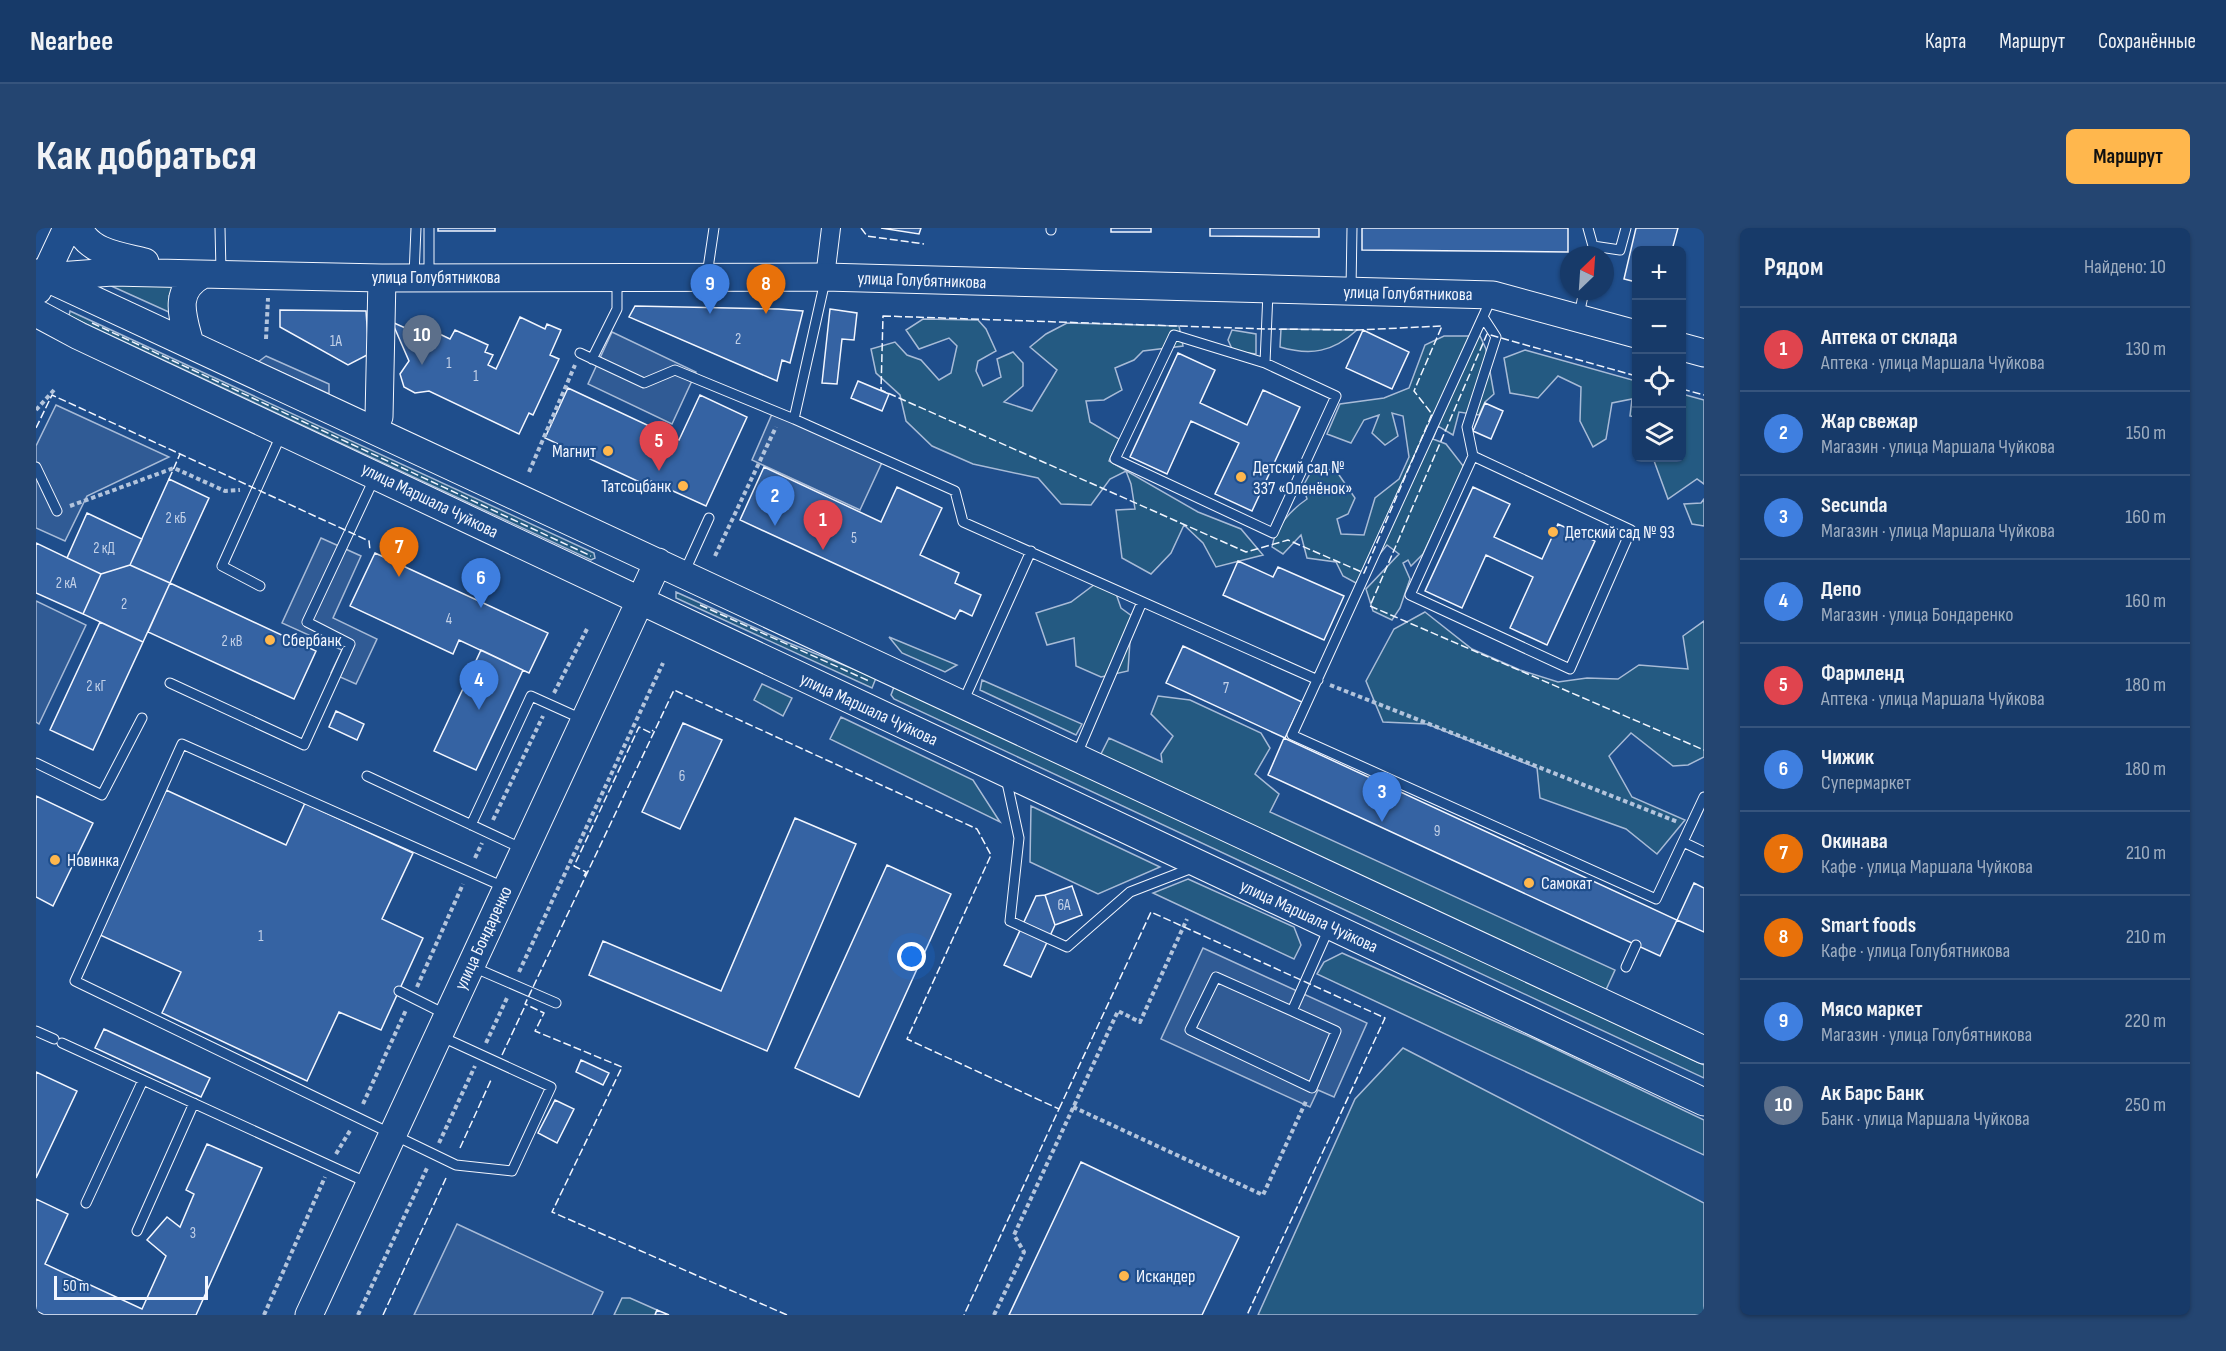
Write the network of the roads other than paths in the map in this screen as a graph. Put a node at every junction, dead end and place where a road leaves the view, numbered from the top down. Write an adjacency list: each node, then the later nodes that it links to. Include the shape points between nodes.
1 (67, 228): 19 (main road)
2 (79, 228): 13 (main road, улица Голубятникова, via 90,244 113,255)
3 (220, 228): 13 (lane)
4 (416, 228): 18 (lane)
5 (429, 228): 18 (lane)
6 (714, 228): 15 (lane)
7 (831, 228): 16 (street)
8 (1352, 228): 21 (lane)
9 (1588, 228): 11 (lane)
10 (1626, 228): 12 (lane, via 1620,250)
11 (1591, 246)
12 (1614, 250)
13 (212, 275): 17 (main road, улица Голубятникова); 19 (main road, улица Голубятникова, via 112,272); 27 (main road, via 184,289 180,302)
14 (617, 277): 15 (main road, улица Голубятникова); 18 (main road, улица Голубятникова); 29 (lane, via 617,309)
15 (706, 277): 16 (main road, улица Голубятникова)
16 (825, 277): 20 (main road, улица Голубятникова); 31 (lane)
17 (382, 278): 18 (main road, улица Голубятникова); 32 (main road, via 379,417)
18 (421, 278)
19 (38, 281): 27 (main road)
20 (1268, 290): 21 (main road, улица Голубятникова); 30 (lane)
21 (1351, 292): 23 (main road, улица Голубятникова)
22 (1582, 300): 25 (lane)
23 (1488, 306): 25 (main road, улица Голубятникова); 34 (lane, via 1496,337 1467,427); 46 (lane)
24 (36, 313): 33 (main road, улица Маршала Чуйкова)
25 (1578, 318): 26 (main road, улица Голубятникова)
26 (1632, 333)
27 (190, 344): 32 (main road)
28 (580, 353): 29 (lane)
29 (592, 359): 31 (lane, via 644,383 675,370)
30 (1265, 363): 30 (lane, via 1336,396 1273,533 1115,459 1174,334)
31 (794, 419): 39 (lane, via 955,490 963,522)
32 (373, 429): 40 (main road)
33 (283, 430): 36 (main road, улица Маршала Чуйкова); 42 (lane, via 222,566)
34 (1473, 456): 34 (lane, via 1410,595 1570,669 1630,531)
35 (36, 467): 37 (lane)
36 (376, 475): 43 (main road, улица Маршала Чуйкова); 47 (lane, via 307,622 350,644 304,745)
37 (57, 511)
38 (709, 518): 41 (lane)
39 (1031, 551): 44 (lane); 48 (lane)
40 (658, 562): 41 (main road); 43 (main road, улица Бондаренко)
41 (684, 574): 45 (main road)
42 (260, 586)
43 (639, 600): 49 (main road, улица Маршала Чуйкова); 51 (main road, улица Бондаренко)
44 (1142, 602): 46 (lane); 52 (lane)
45 (901, 675): 48 (main road); 49 (main road, via 889,689)
46 (1318, 680): 58 (lane, via 1292,735 1654,904)
47 (170, 683)
48 (963, 704): 52 (main road)
49 (884, 716): 54 (main road, улица Маршала Чуйкова)
50 (142, 718): 53 (lane, via 102,795)
51 (584, 720): 57 (lane, via 531,696); 59 (main road, улица Бондаренко)
52 (1076, 756): 72 (main road)
53 (36, 763)
54 (1005, 772): 61 (main road, улица Маршала Чуйкова); 61 (lane, via 1019,838 1010,921 1067,947 1130,892)
55 (367, 776): 57 (lane)
56 (1704, 797): 58 (lane)
57 (471, 825): 59 (lane)
58 (1683, 842): 60 (lane)
59 (524, 849): 62 (main road, улица Бондаренко)
60 (1704, 852)
61 (1200, 864): 63 (main road, улица Маршала Чуйкова)
62 (506, 888): 65 (main road, улица Бондаренко); 76 (lane, via 182,744 75,981)
63 (1329, 925): 69 (lane); 74 (main road, улица Маршала Чуйкова)
64 (1636, 945): 66 (lane)
65 (470, 966): 68 (lane); 70 (main road, улица Бондаренко)
66 (1626, 967)
67 (399, 992): 70 (lane)
68 (556, 1004)
69 (1292, 1011): 69 (lane, via 1216,977 1190,1030 1312,1088 1336,1031)
70 (443, 1025): 76 (main road, улица Бондаренко); 76 (lane, via 551,1087 512,1171 456,1165)
71 (36, 1030): 73 (lane)
72 (1704, 1050)
73 (143, 1080): 75 (lane); 78 (lane)
74 (1704, 1102)
75 (194, 1103): 77 (lane); 79 (lane)
76 (394, 1136): 77 (main road, улица Бондаренко)
77 (370, 1184): 80 (main road, улица Бондаренко)
78 (86, 1203)
79 (137, 1231)
80 (309, 1315)

